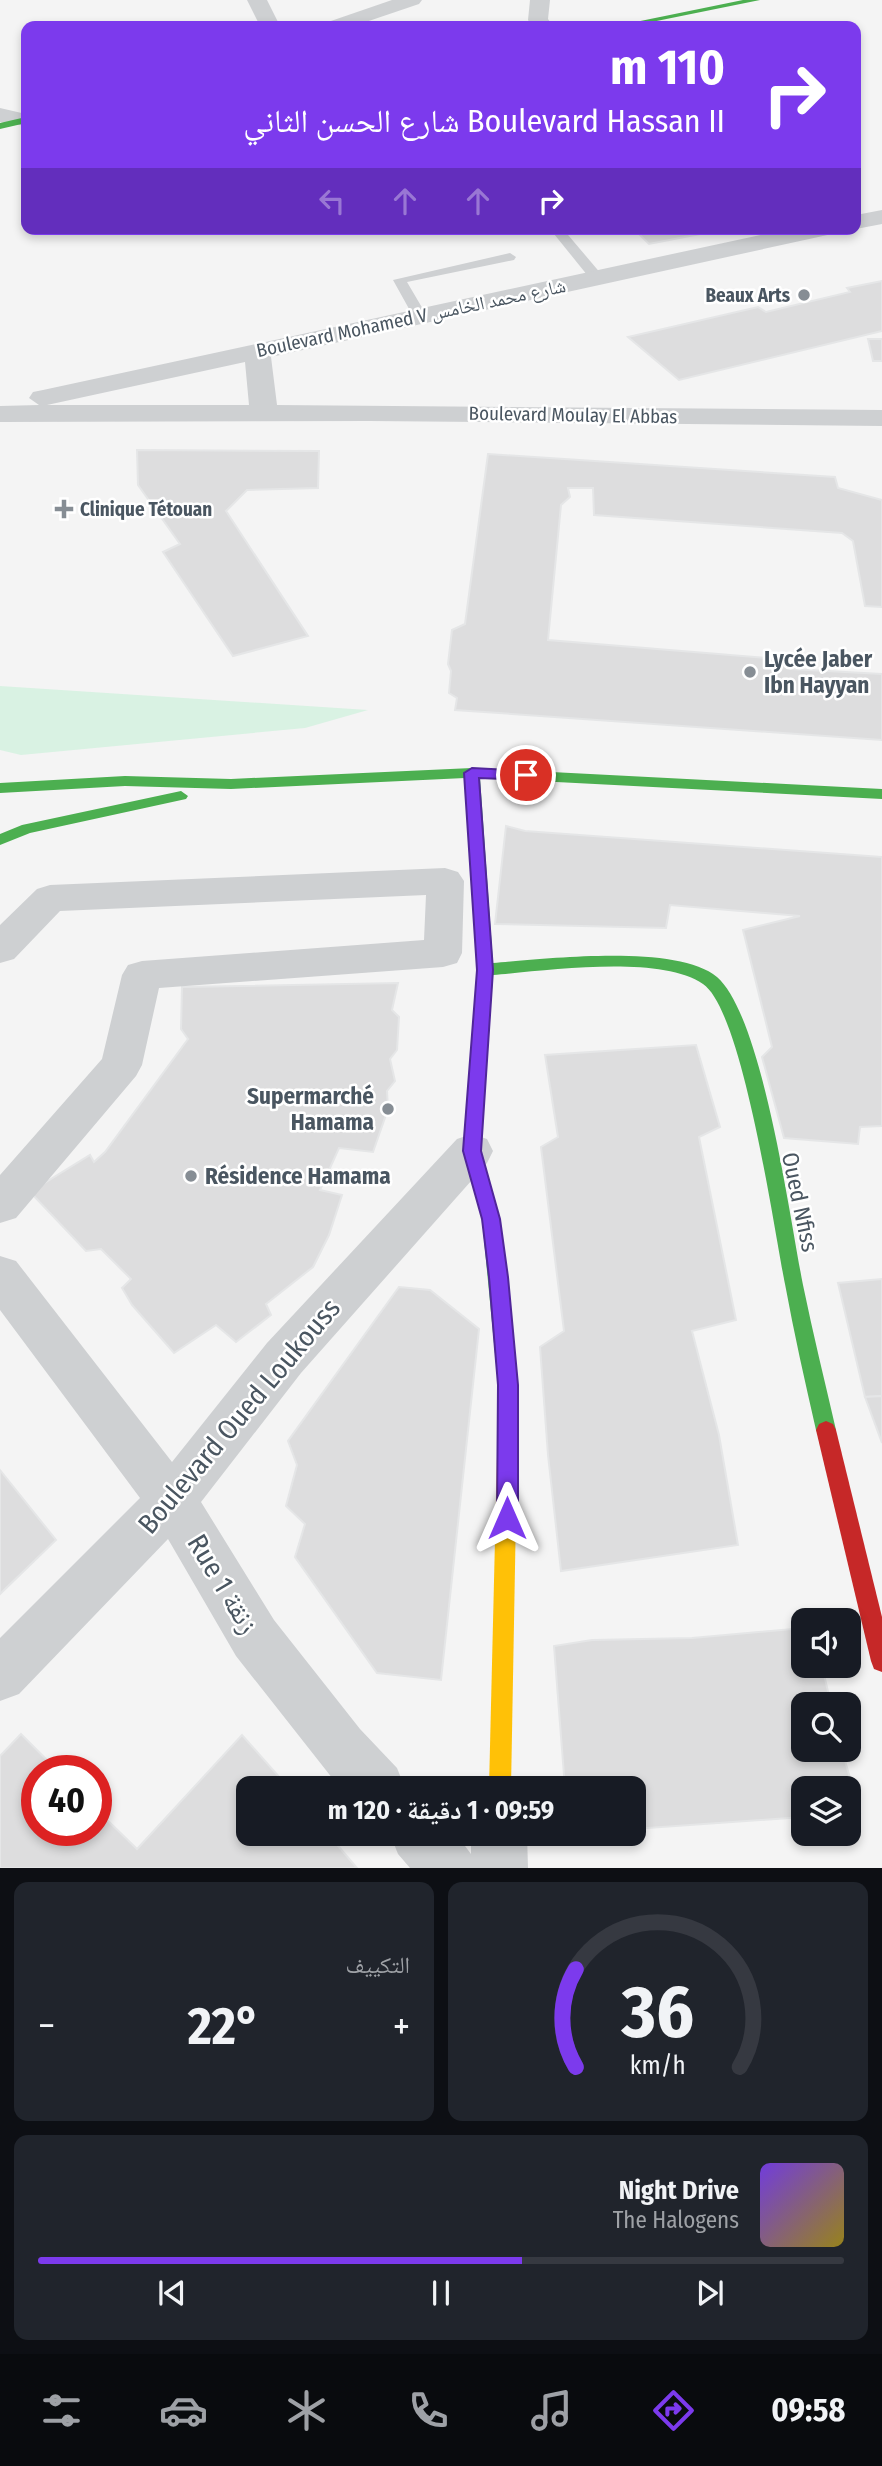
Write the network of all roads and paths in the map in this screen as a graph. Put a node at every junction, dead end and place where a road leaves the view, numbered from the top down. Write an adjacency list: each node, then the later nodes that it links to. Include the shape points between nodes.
1 (412, 0): 6 (street)
2 (540, 0): 7 (street)
3 (756, 0): 8 (street)
4 (264, 2): 5 (street)
5 (269, 21)
6 (350, 21)
7 (539, 21)
8 (646, 21)
9 (0, 115): 10 (street)
10 (21, 119)
11 (21, 121): 12 (street)
12 (0, 126)
13 (882, 216): 14 (street)
14 (861, 221)
15 (561, 235): 18 (lane)
16 (795, 235): 18 (street, Boulevard Mohamed V شارع محمد الخامس)
17 (510, 257): 19 (lane, via 399,280)
18 (597, 278): 19 (street, Boulevard Mohamed V شارع محمد الخامس)
19 (420, 316): 20 (street, Boulevard Mohamed V شارع محمد الخامس)
20 (257, 351): 21 (street, Boulevard Mohamed V شارع محمد الخامس); 22 (street)
21 (0, 408)
22 (264, 413): 23 (street, Boulevard Moulay El Abbas); 24 (street, Boulevard Moulay El Abbas)
23 (0, 414)
24 (882, 418)
25 (472, 773): 26 (street); 28 (street); 31 (street)
26 (231, 784): 27 (street, via 125,781); 29 (street, via 27,829)
27 (0, 788)
28 (882, 794)
29 (0, 840)
30 (0, 948): 33 (street, via 50,898 445,881 443,953 142,975 121,1065)
31 (485, 970): 32 (street); 36 (street, Oued Nfiss, via 661,965 694,971 713,982 725,997 764,1141 814,1383)
32 (472, 1151): 35 (street, Boulevard Oued Loukouss, via 284,1358); 39 (street, via 491,1219 508,1385)
33 (0, 1205)
34 (0, 1275): 35 (street, Rue 1 زنقة)
35 (172, 1500): 37 (street, Boulevard Oued Loukouss); 38 (street, Rue 1 زنقة, via 255,1638)
36 (882, 1661)
37 (0, 1675)
38 (366, 1776)
39 (499, 1776)
40 (429, 1846): 42 (street)
41 (499, 1846): 43 (street)
42 (447, 1867)
43 (499, 1867)

